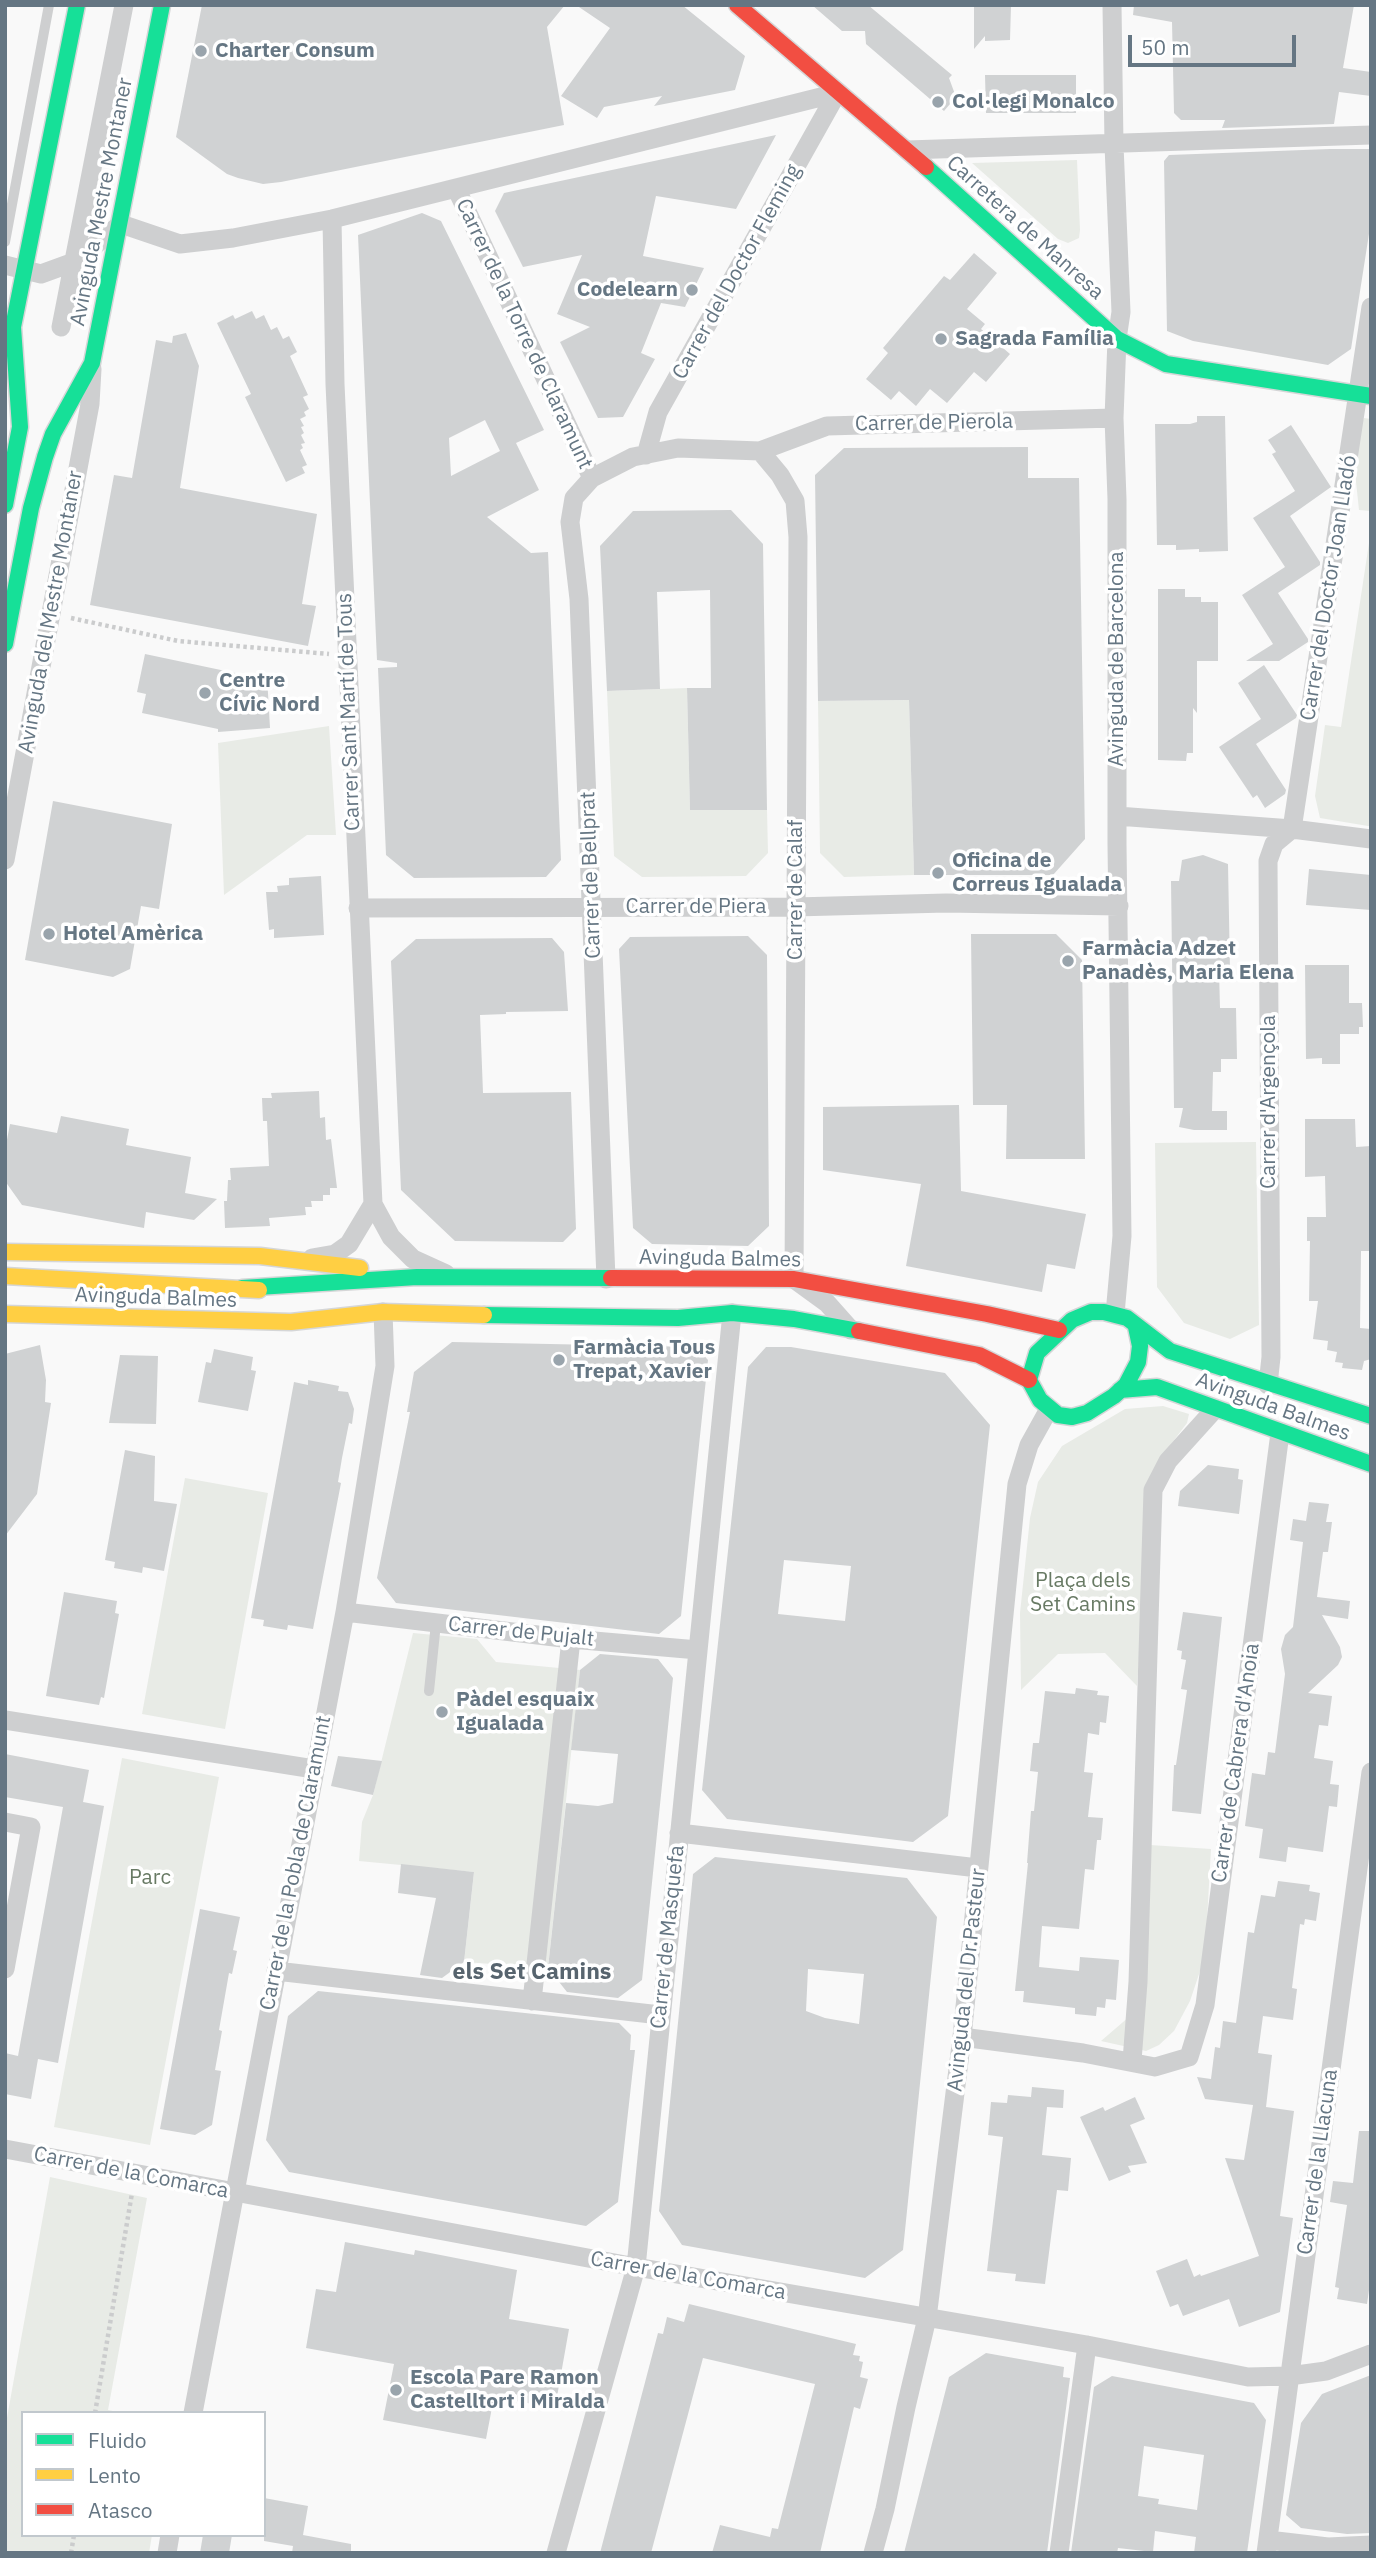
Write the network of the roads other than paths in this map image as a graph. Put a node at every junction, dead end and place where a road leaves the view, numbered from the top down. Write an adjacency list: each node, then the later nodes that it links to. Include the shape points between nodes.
1 (49, 5): 14 (lane)
2 (77, 5): 16 (street)
3 (124, 5): 15 (street)
4 (162, 5): 13 (street, Avinguda Mestre Montaner)
5 (1112, 5): 9 (street, Avinguda de Barcelona)
6 (743, 7): 7 (street, Carretera de Manresa)
7 (837, 93): 10 (street, Carretera de Manresa); 11 (street); 26 (street, Carrer del Doctor Fleming, via 658,412)
8 (1371, 135): 9 (street)
9 (1114, 145): 10 (street); 20 (street, Avinguda de Barcelona, via 1121,312)
10 (907, 150): 20 (street, Carretera de Manresa)
11 (457, 190): 12 (street); 27 (street, Carrer de la Torre de Claramunt)
12 (332, 219): 13 (street, via 180,244); 37 (street, Carrer Sant Martí de Tous)
13 (121, 224): 15 (street); 21 (street, Avinguda Mestre Montaner)
14 (5, 242)
15 (74, 262): 16 (street, via 41,274); 19 (street)
16 (15, 267): 18 (street)
17 (1371, 307): 22 (street, Carrer del Doctor Joan Lladó)
18 (8, 322): 25 (street, via 20,427)
19 (61, 327)
20 (1117, 339): 22 (street, Carretera de Manresa, via 1166,364); 23 (street, Avinguda de Barcelona)
21 (92, 363): 29 (street, Avinguda Mestre Montaner, via 53,434 31,508); 33 (street, Avinguda del Mestre Montaner, via 90,404)
22 (1365, 395): 31 (street, Carrer del Doctor Joan Lladó)
23 (1114, 418): 24 (street, Carrer de Pierola, via 827,426); 30 (street, Avinguda de Barcelona)
24 (760, 451): 26 (street, via 678,448); 36 (street, Carrer de Calaf, via 795,501 798,537)
25 (11, 452): 28 (street)
26 (646, 455): 27 (street)
27 (592, 478): 35 (street, Carrer de Bellprat, via 574,498 570,522 579,599)
28 (5, 505)
29 (5, 644)
30 (1117, 816): 31 (street); 34 (street, Avinguda de Barcelona)
31 (1292, 829): 32 (street); 56 (street, Carrer d'Argençola, via 1274,844 1268,861)
32 (1371, 839)
33 (5, 860)
34 (1119, 905): 36 (street, Carrer de Piera); 51 (street, Avinguda de Barcelona, via 1122,1236)
35 (593, 907): 36 (street, Carrer de Piera); 37 (street, Carrer de Piera); 44 (street, Carrer de Bellprat)
36 (795, 907): 45 (street, Carrer de Calaf)
37 (358, 908): 38 (street, Carrer Sant Martí de Tous)
38 (373, 1205): 40 (street, via 349,1244 335,1254); 43 (street, via 391,1237 413,1259)
39 (6, 1251): 40 (street, Avinguda Balmes)
40 (302, 1260): 42 (street, Avinguda Balmes)
41 (5, 1276): 46 (street)
42 (417, 1276): 43 (street, Avinguda Balmes); 46 (street, Avinguda Balmes)
43 (456, 1278): 44 (street, Avinguda Balmes)
44 (606, 1279): 45 (street, Avinguda Balmes)
45 (794, 1279): 53 (street, via 827,1303); 54 (street, Avinguda Balmes)
46 (242, 1288): 48 (street, Avinguda Balmes)
47 (383, 1312): 48 (street, Avinguda Balmes); 50 (street, Avinguda Balmes, via 291,1322); 63 (street, Carrer de la Pobla de Claramunt, via 385,1366)
48 (432, 1312): 49 (street, Avinguda Balmes, via 678,1318)
49 (732, 1312): 53 (street, Avinguda Balmes); 66 (street, Carrer de Masquefa)
50 (5, 1314)
51 (1115, 1314): 52 (street); 54 (street, via 1091,1312)
52 (1136, 1327): 56 (street, Avinguda Balmes, via 1170,1351); 57 (street, via 1138,1362)
53 (851, 1330): 55 (street, Avinguda Balmes, via 979,1355)
54 (1059, 1330): 55 (street, via 1037,1353)
55 (1029, 1380): 58 (street)
56 (1268, 1385): 60 (street, Avinguda Balmes)
57 (1120, 1390): 58 (street, via 1087,1413 1072,1417); 59 (street, Avinguda Balmes, via 1157,1387)
58 (1049, 1409): 73 (street, Avinguda del Dr.Pasteur, via 1029,1445 1017,1484)
59 (1216, 1409): 61 (street, Avinguda Balmes); 79 (street, via 1168,1461 1153,1490)
60 (1371, 1416)
61 (1280, 1433): 62 (street, Avinguda Balmes); 79 (street, Carrer de Cabrera d'Anoia, via 1205,2005 1189,2057 1155,2067)
62 (1371, 1464)
63 (345, 1612): 64 (street, Carrer de Pujalt); 69 (street, Carrer de la Pobla de Claramunt)
64 (436, 1623): 65 (street, Carrer de Pujalt); 67 (lane)
65 (571, 1639): 66 (street, Carrer de Pujalt); 76 (street)
66 (698, 1650): 72 (street, Carrer de Masquefa)
67 (429, 1690)
68 (5, 1720): 69 (street)
69 (314, 1769): 75 (street, Carrer de la Pobla de Claramunt)
70 (1371, 1772): 86 (street, Carrer de la Llacuna)
71 (5, 1822): 74 (street, via 31,1827)
72 (679, 1833): 73 (street); 77 (street, Carrer de Masquefa)
73 (978, 1868): 78 (street, Avinguda del Dr.Pasteur)
74 (5, 1969)
75 (276, 1971): 76 (street); 81 (street, Carrer de la Pobla de Claramunt)
76 (532, 2001): 77 (street)
77 (660, 2015): 82 (street, Carrer de Masquefa)
78 (962, 2037): 79 (street); 83 (street, Avinguda del Dr.Pasteur)
79 (1132, 2061)
80 (5, 2149): 81 (street, Carrer de la Comarca)
81 (233, 2193): 82 (street, Carrer de la Comarca); 87 (street, Carrer de la Pobla de Claramunt)
82 (636, 2267): 83 (street, Carrer de la Comarca); 90 (street, Carrer de Masquefa)
83 (927, 2318): 84 (street, Carrer de la Comarca); 91 (street, Avinguda del Dr.Pasteur)
84 (1087, 2345): 86 (street, Carrer de la Comarca, via 1248,2377); 92 (street)
85 (1371, 2354): 86 (street, Carrer de la Comarca, via 1326,2371)
86 (1289, 2376): 89 (street, Carrer de la Llacuna)
87 (193, 2411)
88 (1371, 2545): 89 (street)
89 (1267, 2546)
90 (556, 2553)
91 (873, 2553)
92 (1059, 2553)

